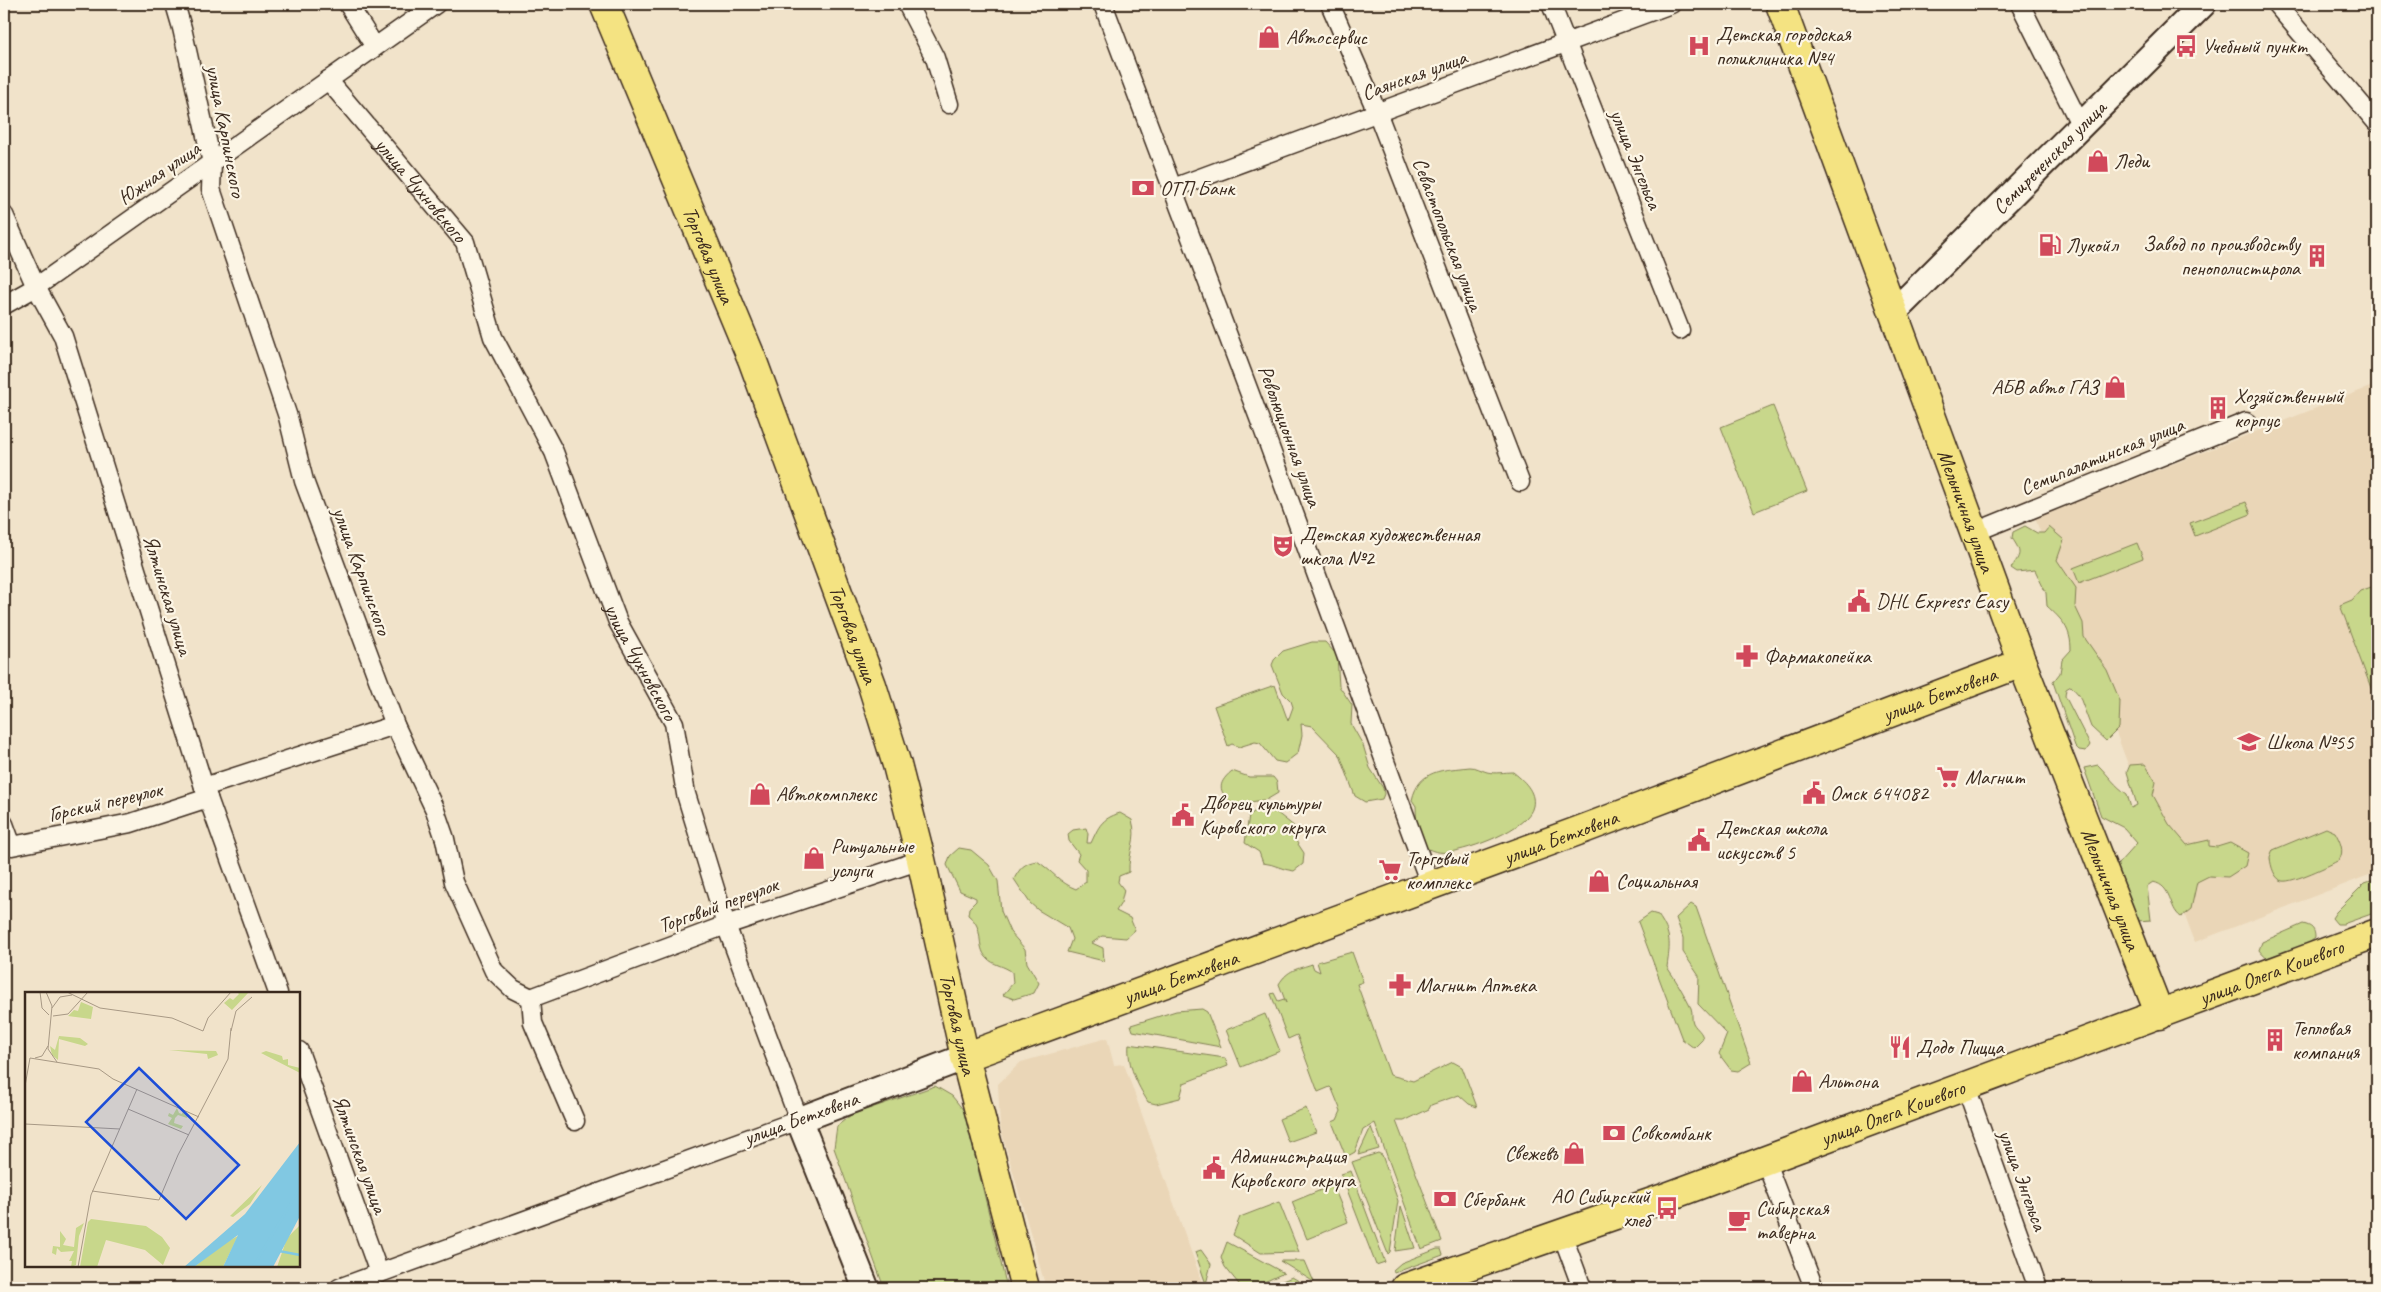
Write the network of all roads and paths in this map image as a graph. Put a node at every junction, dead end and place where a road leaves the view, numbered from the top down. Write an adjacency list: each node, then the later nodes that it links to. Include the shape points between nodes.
1 (175, 4): 21 (street, улица Карпинского)
2 (348, 4): 15 (street)
3 (436, 4): 15 (street, Южная улица)
4 (604, 4): 35 (main road, Торговая улица, via 755,368 872,685 897,765)
5 (907, 4): 17 (street, via 935,58)
6 (1103, 4): 22 (street, Революционная улица)
7 (1330, 4): 18 (street, Севастопольская улица)
8 (1552, 4): 14 (street, улица Энгельса)
9 (1670, 4): 14 (street, Саянская улица)
10 (1780, 4): 26 (main road, Мельничная улица)
11 (2020, 4): 20 (street)
12 (2203, 4): 20 (main road, Семиреченская улица)
13 (2276, 4): 19 (street)
14 (1566, 42): 18 (street, Саянская улица); 27 (street, улица Энгельса)
15 (375, 47): 16 (street, Южная улица)
16 (328, 80): 21 (street, Южная улица); 37 (street, улица Чухновского, via 465,242 493,337 554,452 618,622 674,723 686,794)
17 (949, 104)
18 (1377, 112): 22 (street, Саянская улица); 29 (street, Севастопольская улица)
19 (2377, 123)
20 (2081, 126): 26 (main road, Семиреченская улица)
21 (212, 163): 24 (street, Южная улица); 32 (street, улица Карпинского, via 210,189 288,417 304,481)
22 (1174, 188): 36 (street, Революционная улица)
23 (4, 215): 24 (street, Ялтинская улица)
24 (36, 288): 25 (street, Южная улица); 33 (street, Ялтинская улица, via 63,336)
25 (4, 305)
26 (1894, 312): 30 (main road, Мельничная улица)
27 (1680, 330)
28 (2246, 422): 30 (street, Семипалатинская улица)
29 (1520, 482)
30 (1975, 532): 31 (main road, Мельничная улица)
31 (2022, 663): 36 (main road, улица Бетховена); 41 (main road, Мельничная улица)
32 (395, 725): 33 (street, Горский переулок); 40 (street, улица Карпинского, via 435,810 454,882 494,971 513,989)
33 (206, 793): 34 (street, Горский переулок, via 131,823 12,846); 39 (street, Ялтинская улица)
34 (4, 824)
35 (921, 860): 37 (street, Торговый переулок); 43 (main road, Торговая улица)
36 (1430, 884): 43 (main road, улица Бетховена)
37 (726, 925): 40 (street, Торговый переулок); 45 (street, улица Чухновского)
38 (2377, 933): 41 (main road, улица Олега Кошевого)
39 (278, 992)
40 (531, 998): 46 (street, via 533,1023)
41 (2160, 1015): 44 (main road, улица Олега Кошевого)
42 (300, 1054): 49 (street, Ялтинская улица)
43 (965, 1056): 45 (main road, улица Бетховена); 52 (main road, Торговая улица)
44 (1966, 1087): 47 (main road, улица Олега Кошевого); 56 (street, улица Энгельса)
45 (799, 1120): 49 (street, улица Бетховена); 51 (main road, улица Чухновского)
46 (575, 1121)
47 (1765, 1160): 48 (main road, улица Олега Кошевого); 55 (street)
48 (1562, 1234): 53 (main road, улица Олега Кошевого); 54 (street)
49 (379, 1273): 50 (street, улица Бетховена)
50 (339, 1288)
51 (866, 1288)
52 (1025, 1288)
53 (1405, 1288)
54 (1582, 1288)
55 (1814, 1288)
56 (2038, 1288)

